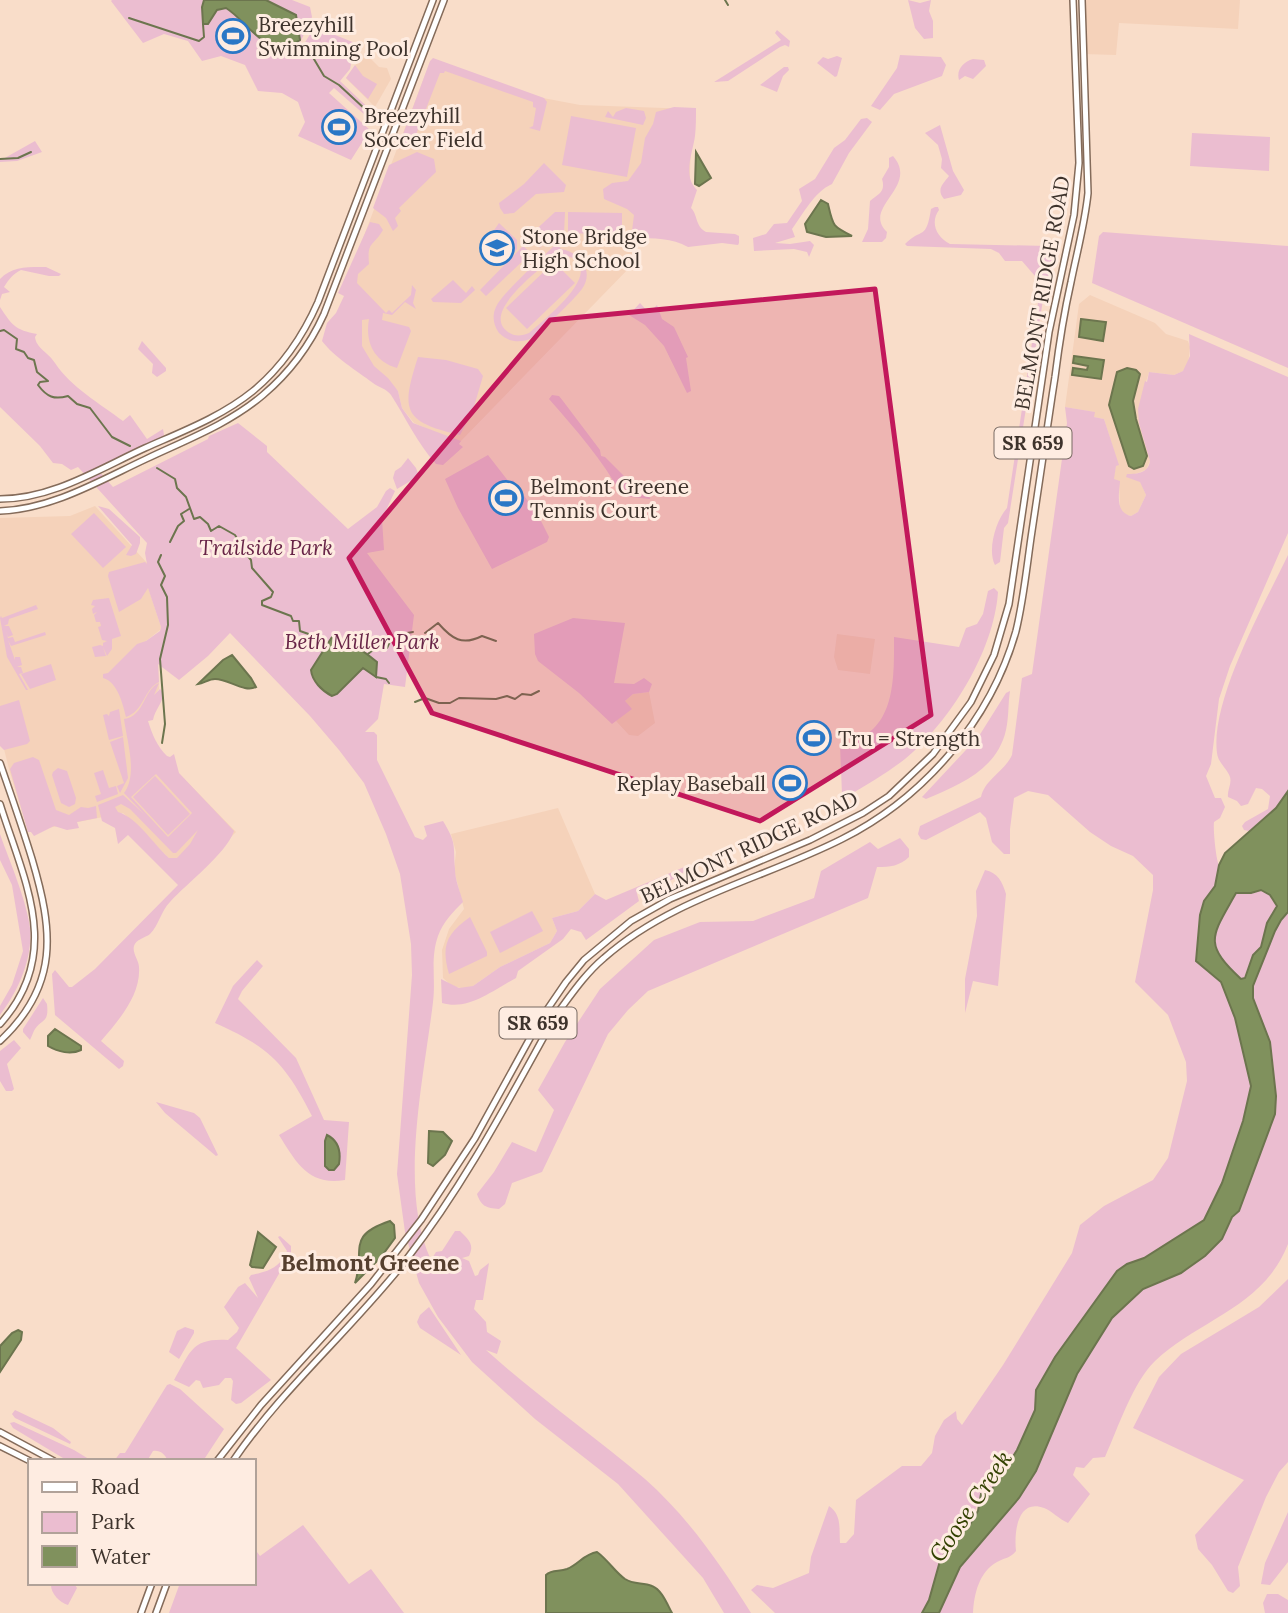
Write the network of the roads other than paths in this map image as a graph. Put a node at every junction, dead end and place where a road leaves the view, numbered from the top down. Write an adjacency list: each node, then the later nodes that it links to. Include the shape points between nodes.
1 (433, 0): 7 (main road, via 318,302 282,363 252,392 202,422 61,487)
2 (444, 0): 8 (main road, via 324,314 293,364 261,397 225,421 60,498)
3 (1073, 0): 5 (main road, BELMONT RIDGE ROAD / SR 659, via 1078,178)
4 (1082, 0): 6 (main road, BELMONT RIDGE ROAD / SR 659, via 1087,205)
5 (1041, 385): 6 (main road, via 1042,396); 16 (main road, BELMONT RIDGE ROAD / SR 659, via 1004,627 979,687 951,733 915,773 863,813 829,832 670,899 601,945 566,982 540,1020 475,1138 404,1243)
6 (1051, 402): 17 (main road, BELMONT RIDGE ROAD / SR 659, via 1015,633 989,695 961,739 917,788 865,827 666,915 603,959 556,1015 490,1137 425,1234 369,1306)
7 (0, 499)
8 (0, 511)
9 (0, 762): 12 (main road, via 42,894 48,938 35,994)
10 (0, 804): 11 (main road, via 32,901 36,933 27,983)
11 (0, 1024)
12 (0, 1041)
13 (0, 1432): 15 (main road)
14 (0, 1446): 18 (main road)
15 (50, 1459)
16 (219, 1459)
17 (235, 1459)
18 (28, 1460)
19 (151, 1585): 21 (main road)
20 (166, 1585): 22 (main road)
21 (141, 1613)
22 (156, 1613)

